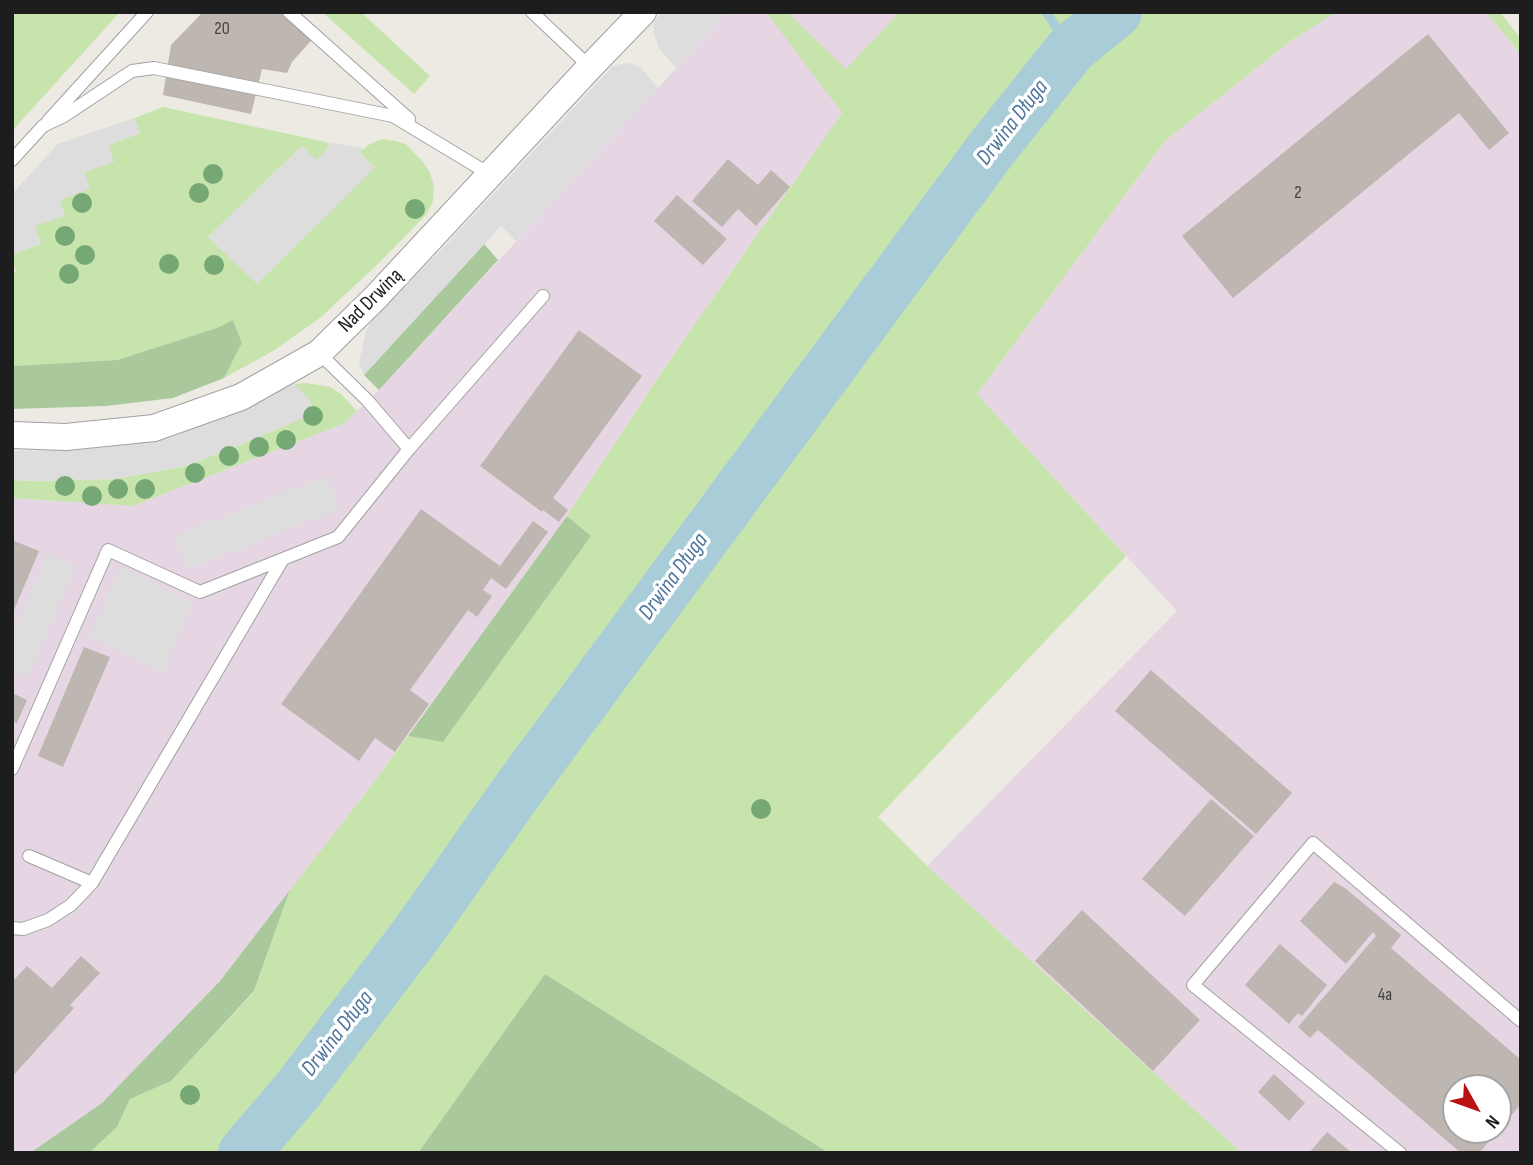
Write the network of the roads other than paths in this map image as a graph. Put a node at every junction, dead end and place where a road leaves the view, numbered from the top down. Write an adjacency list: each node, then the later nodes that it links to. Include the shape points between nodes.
1 (147, 12): 6 (lane)
2 (289, 12): 7 (lane)
3 (532, 12): 5 (lane)
4 (643, 12): 5 (street, Nad Drwiną)
5 (590, 67): 9 (street, Nad Drwiną)
6 (43, 126): 7 (lane, via 132,71 154,68 393,116); 8 (lane)
7 (431, 139): 9 (lane)
8 (12, 160)
9 (491, 175): 11 (street, Nad Drwiną)
10 (544, 296): 13 (lane)
11 (319, 353): 12 (street, Nad Drwiną, via 241,397 154,428 66,437); 13 (lane)
12 (12, 435)
13 (409, 449): 14 (lane, via 338,537)
14 (283, 559): 15 (lane, via 200,592 108,550); 17 (lane)
15 (12, 769)
16 (29, 856): 17 (lane)
17 (92, 883): 18 (lane, via 48,920)
18 (12, 928)
19 (1521, 1021): 20 (lane, via 1313,843 1193,985)
20 (1401, 1153)

